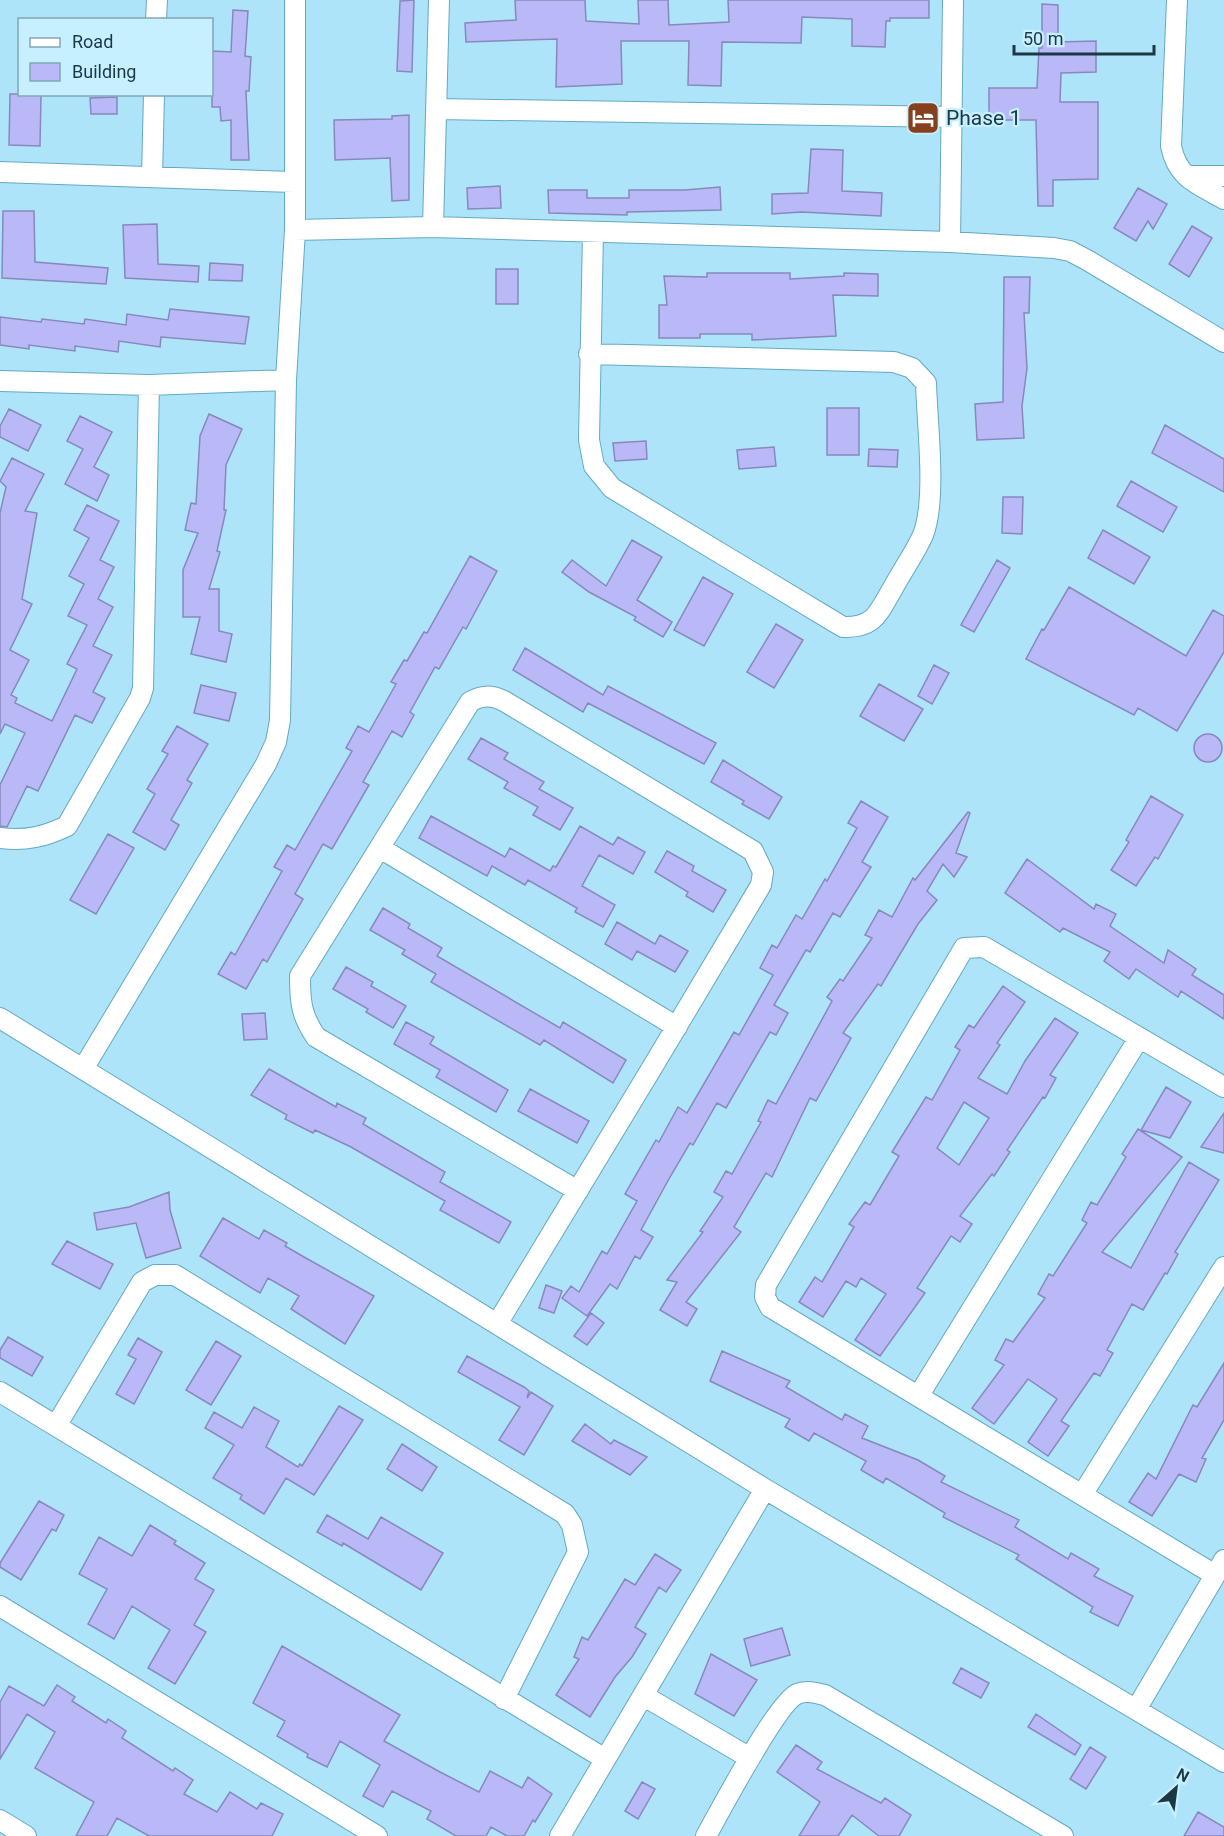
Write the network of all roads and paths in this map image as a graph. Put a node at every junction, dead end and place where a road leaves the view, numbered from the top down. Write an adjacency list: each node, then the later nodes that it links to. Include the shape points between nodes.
1 (157, 0): 6 (street)
2 (296, 0): 14 (street)
3 (439, 0): 8 (street)
4 (953, 0): 9 (street)
5 (1177, 0): 11 (street, via 1171,146 1174,163)
6 (156, 18)
7 (154, 96): 13 (street)
8 (437, 109): 9 (street); 16 (street)
9 (952, 117): 19 (street)
10 (0, 172): 13 (street)
11 (1185, 176): 12 (street); 15 (street)
12 (1224, 176)
13 (152, 177): 14 (street)
14 (293, 182): 17 (street)
15 (1224, 199)
16 (434, 227): 17 (street); 18 (street)
17 (294, 230): 22 (street)
18 (593, 232): 19 (street); 21 (street)
19 (951, 242): 20 (street, via 1070,251)
20 (1224, 342)
21 (589, 354): 21 (street, via 589,440 594,466 612,488 843,627 861,627 876,618 922,536 930,500 926,383 912,368 894,362)
22 (286, 380): 24 (street); 30 (street, via 280,720 276,742)
23 (0, 381): 24 (street)
24 (149, 385): 25 (street, via 140,698 67,826 46,837 23,841)
25 (0, 838)
26 (380, 848): 28 (street); 28 (street, via 470,702 480,696 504,701 584,749 753,851 760,862 761,885); 32 (street, via 300,976 304,1020 316,1037)
27 (0, 1018): 30 (street)
28 (677, 1027): 32 (street)
29 (1139, 1038): 31 (street); 36 (street); 36 (street, via 984,947 964,948 957,957 765,1290 770,1307)
30 (83, 1069): 34 (street)
31 (1224, 1087)
32 (578, 1191): 34 (street)
33 (1224, 1267): 39 (street)
34 (497, 1324): 38 (street)
35 (0, 1392): 37 (street)
36 (919, 1395): 39 (street)
37 (56, 1426): 43 (street); 43 (street, via 142,1282 155,1275 175,1275 185,1281 566,1514 578,1552)
38 (765, 1489): 42 (street); 44 (street)
39 (1082, 1495): 40 (street)
40 (1220, 1567): 44 (street)
41 (0, 1606): 48 (street)
42 (644, 1696): 45 (street); 46 (street)
43 (504, 1699): 46 (street)
44 (1137, 1708): 47 (street)
45 (750, 1758): 50 (street); 51 (street, via 787,1702 809,1691 825,1695)
46 (605, 1759): 49 (street)
47 (1224, 1762)
48 (377, 1836)
49 (560, 1836)
50 (706, 1836)
51 (1063, 1836)

